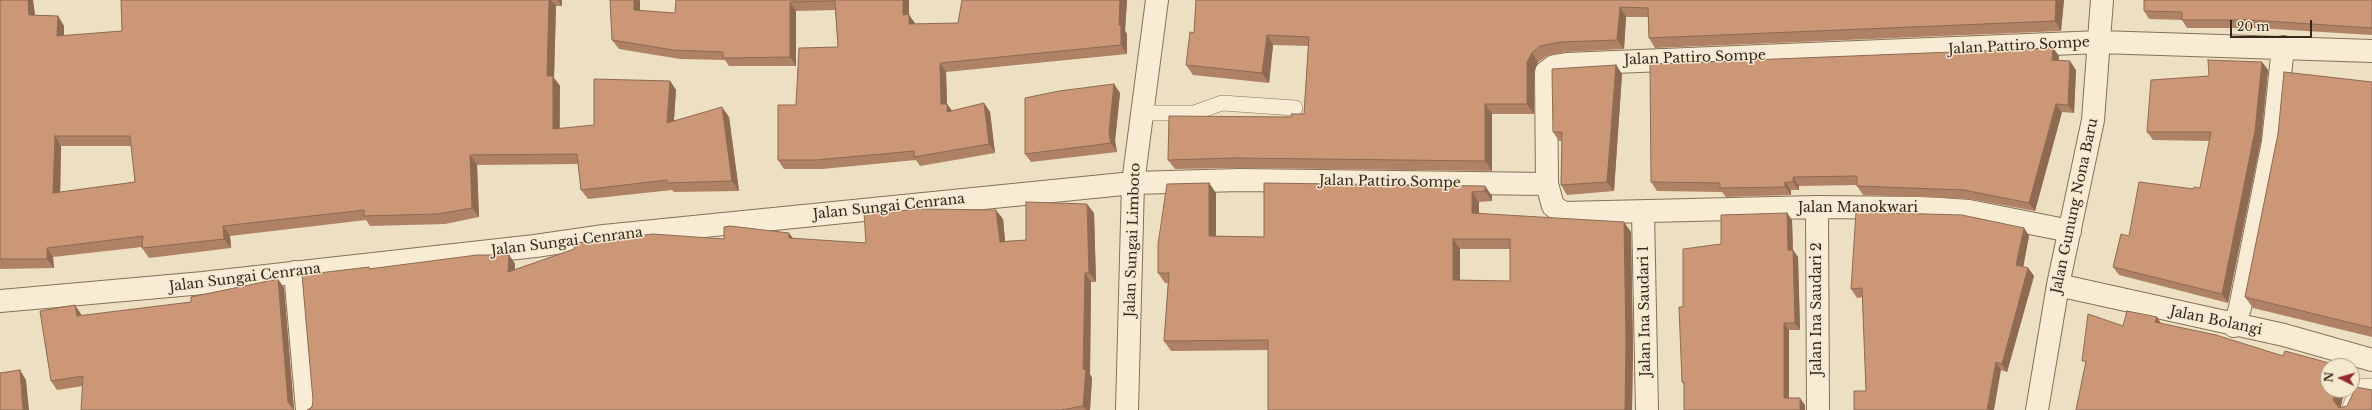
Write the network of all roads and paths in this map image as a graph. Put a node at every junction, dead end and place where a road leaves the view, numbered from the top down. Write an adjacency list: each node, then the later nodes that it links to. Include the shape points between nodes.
1 (1157, 0): 7 (street, Jalan Sungai Limboto)
2 (2102, 0): 3 (street, Jalan Gunung Nona Baru)
3 (2100, 42): 4 (street, Jalan Pattiro Sompe); 9 (street, Jalan Pattiro Sompe, via 1863,53 1718,56 1554,66 1546,72); 12 (street, Jalan Gunung Nona Baru, via 2093,120)
4 (2283, 47): 5 (street, Jalan Pattiro Sompe); 16 (street, via 2274,142 2242,301)
5 (2372, 51)
6 (1296, 108): 7 (lane, via 1222,103 1194,113)
7 (1142, 113): 8 (street, Jalan Sungai Limboto)
8 (1133, 183): 9 (street, Jalan Pattiro Sompe, via 1248,180); 13 (street, Jalan Sungai Cenrana, via 604,236); 20 (street, Jalan Sungai Limboto)
9 (1547, 184): 11 (street, Jalan Manokwari, via 1553,206 1564,214)
10 (1817, 207): 11 (street, Jalan Manokwari); 12 (street, Jalan Manokwari, via 1969,211); 22 (street, Jalan Ina Saudari 2)
11 (1643, 212): 21 (street, Jalan Ina Saudari 1)
12 (2070, 231): 14 (street, Jalan Gunung Nona Baru)
13 (295, 272): 15 (street, Jalan Sungai Cenrana, via 203,284); 19 (street)
14 (2058, 285): 16 (street, Jalan Bolangi); 23 (street, Jalan Gunung Nona Baru)
15 (0, 301)
16 (2234, 326): 17 (street, Jalan Bolangi, via 2318,344)
17 (2372, 360)
18 (2365, 387): 24 (lane)
19 (307, 410)
20 (1127, 410)
21 (1647, 410)
22 (1818, 410)
23 (2037, 410)
24 (2349, 410)

